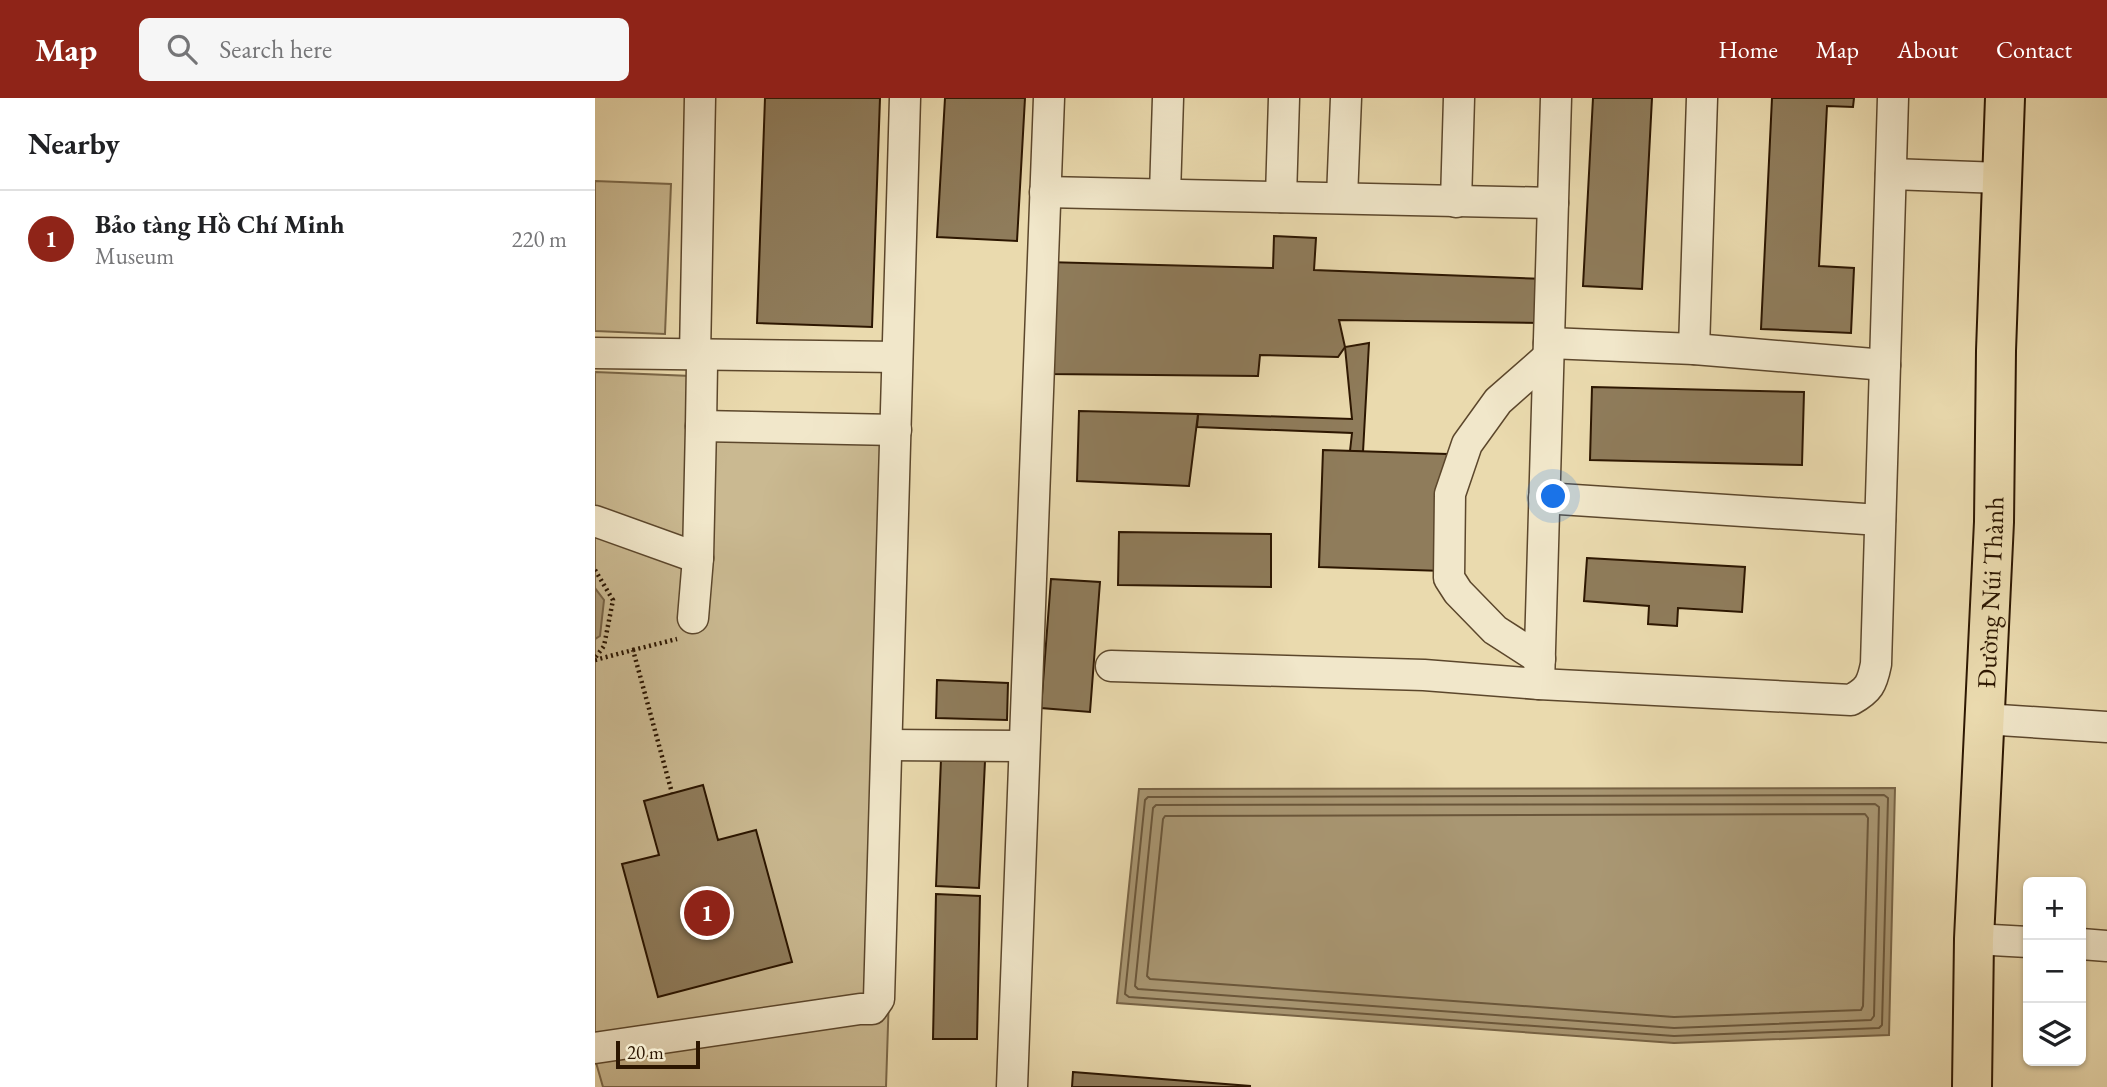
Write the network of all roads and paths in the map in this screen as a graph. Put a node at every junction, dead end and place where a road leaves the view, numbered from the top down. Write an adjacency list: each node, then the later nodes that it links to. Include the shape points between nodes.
1 (700, 98): 23 (street)
2 (905, 98): 24 (street)
3 (1049, 98): 14 (street)
4 (1168, 98): 15 (street)
5 (1284, 98): 16 (street)
6 (1346, 98): 17 (street)
7 (1459, 98): 18 (street)
8 (1556, 98): 19 (street)
9 (1702, 98): 20 (street)
10 (1893, 98): 12 (street)
11 (2005, 98): 13 (main road, Đường Núi Thành)
12 (1891, 174): 13 (street); 25 (street)
13 (2001, 178): 38 (main road, Đường Núi Thành, via 1994,522)
14 (1045, 192): 15 (street); 41 (street)
15 (1165, 194): 16 (street)
16 (1282, 197): 17 (street)
17 (1342, 198): 18 (street)
18 (1456, 202): 19 (street)
19 (1553, 203): 21 (street)
20 (1694, 349): 21 (street); 25 (street)
21 (1549, 350): 28 (street); 37 (street, via 1498,401 1467,443 1450,494 1449,578)
22 (595, 353): 23 (street)
23 (695, 355): 24 (street); 26 (street, via 702,364)
24 (897, 357): 27 (street)
25 (1885, 365): 29 (street)
26 (701, 426): 27 (street); 31 (street)
27 (895, 430): 40 (street)
28 (1545, 498): 29 (street); 37 (street)
29 (1880, 520): 37 (street, via 1876,664 1865,692 1850,700)
30 (595, 521): 31 (street)
31 (698, 558): 33 (street)
32 (595, 570): 35 (path, via 613,600 604,646)
33 (693, 618): 34 (path, via 690,635)
34 (633, 650): 35 (path); 42 (path)
35 (595, 659)
36 (1111, 666): 37 (street, via 1424,675)
37 (1539, 672)
38 (1984, 719): 39 (street); 43 (main road, Đường Núi Thành)
39 (2107, 727)
40 (887, 745): 41 (street); 47 (street, via 879,999 872,1009)
41 (1024, 746): 48 (street)
42 (672, 793)
43 (1975, 939): 44 (street); 49 (main road, Đường Núi Thành)
44 (2023, 942)
45 (2086, 944): 46 (street)
46 (2107, 946)
47 (595, 1048)
48 (1012, 1087)
49 (1972, 1087)

